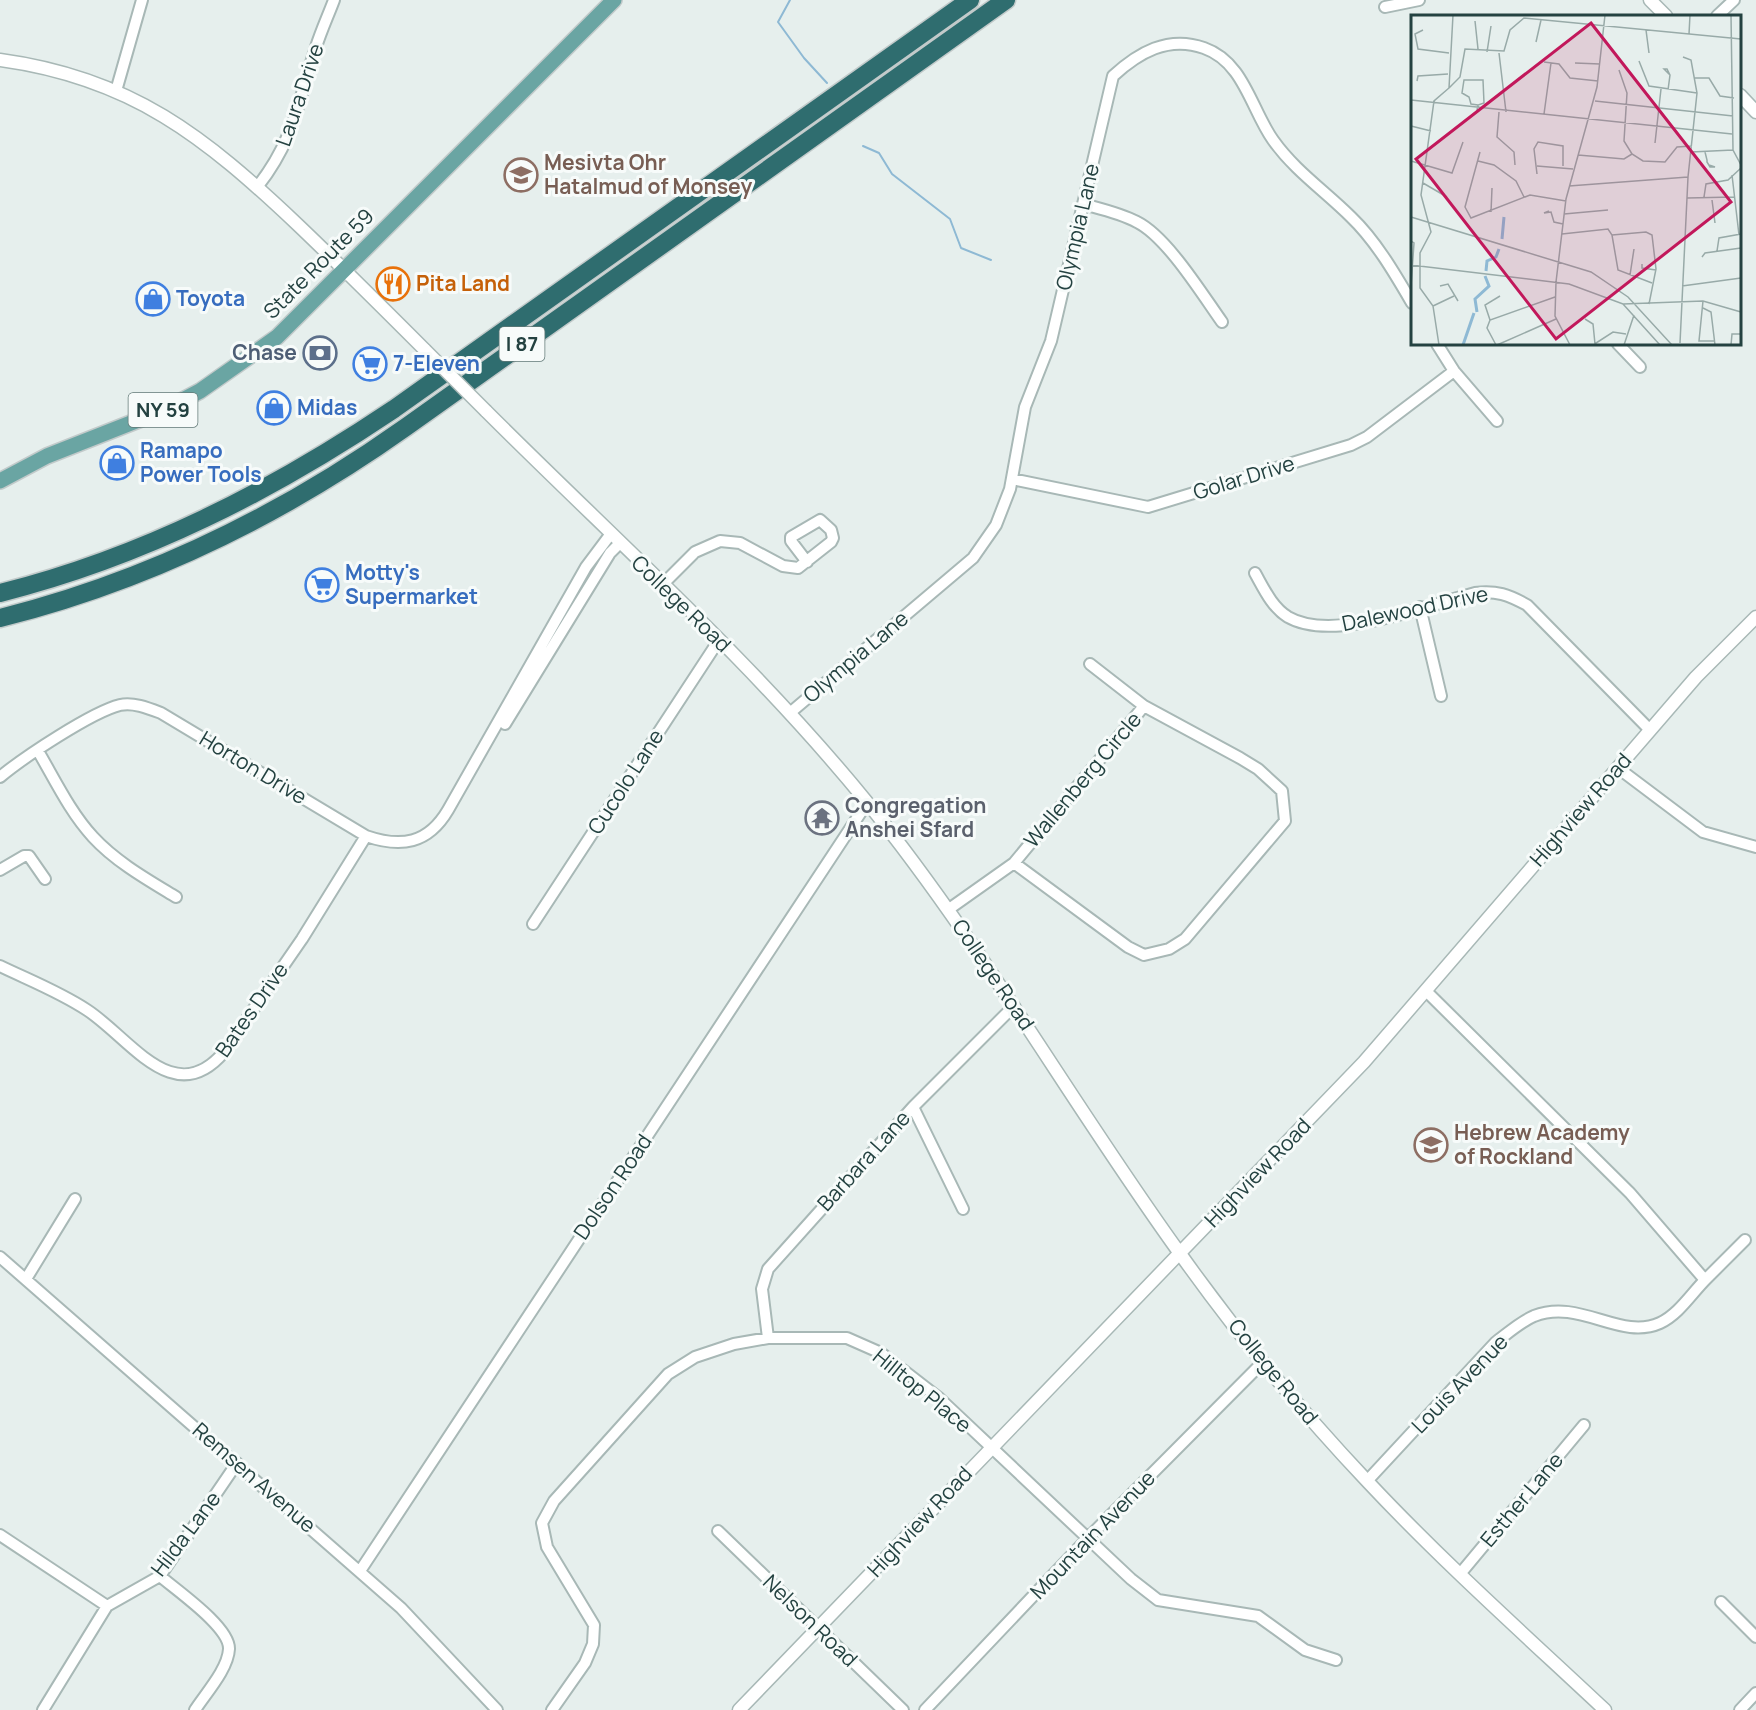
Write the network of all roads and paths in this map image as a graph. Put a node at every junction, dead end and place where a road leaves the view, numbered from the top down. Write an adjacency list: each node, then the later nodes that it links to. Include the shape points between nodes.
1 (142, 0): 13 (street)
2 (334, 0): 16 (street, Laura Drive, via 293,128)
3 (614, 0): 18 (main road, State Route 59 / NY 59)
4 (970, 0): 32 (highway, I 87, via 330,450 246,499 169,536 90,566)
5 (1006, 0): 35 (highway, I 87, via 390,439 309,491 170,561 98,589)
6 (1419, 0): 9 (street)
7 (1650, 0): 10 (street)
8 (1734, 0): 11 (street)
9 (1385, 7)
10 (1665, 15)
11 (1718, 15)
12 (0, 60): 13 (street, College Road, via 73,75)
13 (116, 91): 16 (street, College Road, via 171,119)
14 (1741, 96): 15 (street)
15 (1756, 112)
16 (258, 186): 18 (street, College Road)
17 (1083, 204): 19 (street, Olympia Lane, via 1113,76 1140,54 1158,47 1175,43 1203,47 1233,67 1273,140 1316,188 1353,218); 20 (street, via 1138,223 1151,233 1179,263); 26 (street, Olympia Lane, via 1051,341 1025,407)
18 (345, 270): 27 (main road, State Route 59 / NY 59, via 277,337 200,392 46,456); 28 (street, College Road, bridge)
19 (1411, 300)
20 (1222, 322)
21 (1438, 345): 24 (street)
22 (1619, 345): 23 (street)
23 (1640, 366)
24 (1454, 371): 25 (street); 26 (street, Golar Drive, via 1351,446 1148,507)
25 (1497, 421)
26 (1012, 479): 40 (street, Olympia Lane, via 996,525 973,558)
27 (0, 481)
28 (615, 539): 31 (street, College Road); 46 (street, Horton Drive, via 586,567 443,819 426,836 404,844)
29 (807, 562): 31 (street, via 789,568 740,543 714,542 695,552)
30 (1255, 573): 33 (street, Dalewood Drive, via 1277,608 1306,623 1334,627)
31 (662, 585): 36 (street, College Road)
32 (0, 593)
33 (1420, 607): 38 (street); 41 (street, Dalewood Drive, via 1494,591 1527,605)
34 (1756, 617): 41 (street, Highview Road)
35 (0, 618)
36 (719, 640): 40 (street, College Road); 53 (street, Cucolo Lane)
37 (1090, 664): 39 (street)
38 (1441, 696)
39 (1144, 706): 48 (street, Wallenberg Circle); 48 (street, Wallenberg Circle, via 1258,769 1282,791 1285,821 1185,939 1169,949 1144,955)
40 (790, 712): 45 (street, College Road)
41 (1650, 730): 43 (street, Highview Road)
42 (38, 751): 44 (street, Horton Drive); 46 (street, Horton Drive, via 100,712 122,704 141,706 160,712); 51 (street, via 93,837 139,874)
43 (1618, 768): 47 (street, via 1703,832); 55 (street, Highview Road)
44 (0, 777)
45 (867, 803): 52 (street, College Road); 74 (street, Dolson Road)
46 (366, 836): 54 (street, Bates Drive, via 302,939 230,1043 210,1068 202,1071 175,1075 157,1068 90,1011)
47 (1756, 847)
48 (1014, 863): 52 (street, Wallenberg Circle)
49 (0, 870): 50 (street, via 29,856)
50 (45, 879)
51 (176, 897)
52 (949, 909): 56 (street, College Road)
53 (533, 924)
54 (0, 966)
55 (1426, 992): 61 (street, Highview Road); 64 (street, via 1630,1193)
56 (1014, 1006): 57 (street, Barbara Lane); 61 (street, College Road)
57 (913, 1107): 59 (street); 65 (street, Barbara Lane, via 768,1269 762,1289)
58 (75, 1199): 63 (street)
59 (963, 1209)
60 (1745, 1240): 64 (street, Louis Avenue)
61 (1180, 1255): 66 (street, College Road); 68 (street, Highview Road)
62 (0, 1257): 63 (street, Remsen Avenue)
63 (26, 1279): 69 (street, Remsen Avenue)
64 (1705, 1280): 70 (street, Louis Avenue, via 1673,1315 1651,1326 1631,1328 1566,1311 1534,1316 1519,1324 1496,1342)
65 (768, 1338): 68 (street, Hilltop Place, via 847,1338 881,1353 939,1398); 86 (street, Hilltop Place, via 695,1357 668,1374 554,1501 542,1523 547,1547 594,1625 593,1644 585,1663)
66 (1263, 1362): 70 (street, College Road); 73 (street, Mountain Avenue)
67 (1584, 1425): 75 (street, Esther Lane)
68 (990, 1447): 73 (street, Hilltop Place); 79 (street, Highview Road)
69 (237, 1463): 74 (street, Remsen Avenue); 76 (street, Hilda Lane)
70 (1367, 1481): 75 (street, College Road)
71 (718, 1531): 79 (street, Nelson Road)
72 (0, 1535): 78 (street)
73 (1089, 1537): 81 (street, Hilltop Place, via 1158,1600 1258,1616 1305,1650); 89 (street, Mountain Avenue)
74 (360, 1571): 83 (street, Remsen Avenue, via 401,1608)
75 (1460, 1574): 90 (street, College Road)
76 (160, 1576): 78 (street, Hilda Lane); 85 (street, via 226,1637 229,1649 224,1664)
77 (1721, 1602): 80 (street)
78 (106, 1606): 84 (street, Hilda Lane)
79 (819, 1629): 87 (street, Highview Road); 88 (street, Nelson Road)
80 (1756, 1637)
81 (1336, 1660)
82 (1756, 1693): 91 (street)
83 (492, 1708)
84 (42, 1710)
85 (195, 1710)
86 (552, 1710)
87 (739, 1710)
88 (903, 1710)
89 (926, 1710)
90 (1605, 1710)
91 (1740, 1710)

